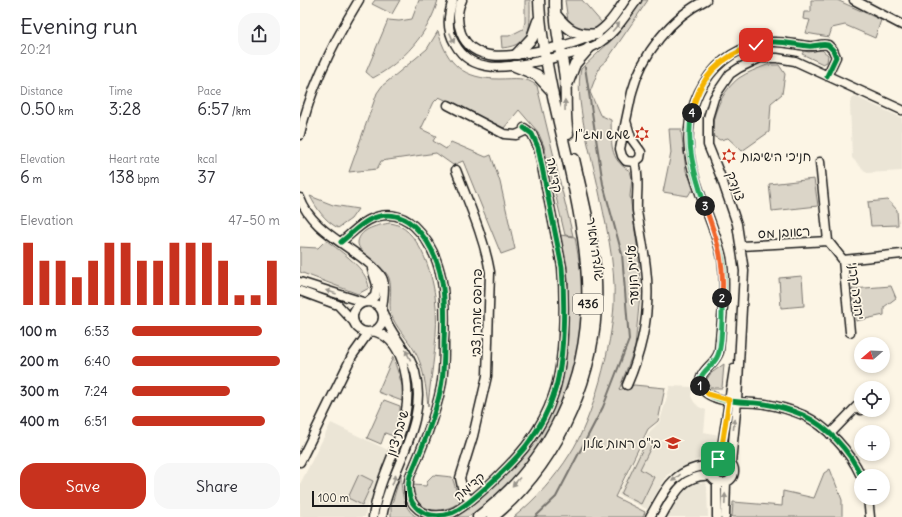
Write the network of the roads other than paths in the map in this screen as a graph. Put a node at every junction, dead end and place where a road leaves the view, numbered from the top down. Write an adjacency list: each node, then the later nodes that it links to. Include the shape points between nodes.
1 (358, 0): 25 (street, via 323,70)
2 (453, 0): 18 (street, one-way to 18, via 448,28 461,53 482,65)
3 (462, 0): 16 (street, via 459,25 466,42 486,54)
4 (539, 0): 11 (main road, גולדה מאיר / 436)
5 (555, 0): 10 (main road, גולדה מאיר / 436)
6 (625, 0): 13 (street)
7 (636, 0): 14 (street, one-way to 7, via 609,36)
8 (706, 0): 24 (street, עליית הנוער, via 677,19 649,54 632,91)
9 (854, 0): 12 (street)
10 (555, 14): 13 (main road, via 572,31 584,35); 15 (main road, גולדה מאיר / 436)
11 (539, 15): 16 (main road, via 532,38); 17 (main road, גולדה מאיר / 436)
12 (902, 25)
13 (597, 34): 15 (street)
14 (589, 48): 15 (street); 20 (main road, via 575,64)
15 (560, 51): 17 (street); 20 (main road, גולדה מאיר / 436)
16 (517, 54): 17 (street)
17 (544, 54): 18 (street); 21 (main road, גולדה מאיר / 436)
18 (515, 66): 21 (main road, via 537,75)
19 (827, 76): 23 (street, צונדק); 32 (street, צונדק, via 795,61 760,58 746,63 730,74 714,98 706,127 708,145 737,224); 46 (street, via 836,57 828,45 810,47 771,42 756,45 732,54 718,64 701,86 693,106 689,130 691,163 720,250 724,274 719,352 702,375 700,385 708,394)
20 (565, 88): 63 (main road, גולדה מאיר / 436, one-way to 20, via 524,486 550,452 572,409 592,347 596,315 596,280 566,119)
21 (553, 92): 62 (main road, גולדה מאיר / 436, one-way to 62, via 585,252 589,292 584,345 568,400 547,442 505,495)
22 (448, 105): 58 (street, קדימה, via 504,134 516,135 526,129 536,140 563,281 562,360 554,396 536,431 510,464)
23 (902, 110)
24 (626, 121): 26 (street, עליית הנוער, via 631,138 641,152 640,158); 26 (street, עליית הנוער, via 620,152 626,161)
25 (300, 135)
26 (635, 162): 45 (street, עליית הנוער, via 636,202 647,270 646,322)
27 (820, 162): 30 (street)
28 (456, 170): 58 (street, פרופס אהרן צבי, via 480,231 490,272 487,376 460,478 463,492)
29 (300, 201): 31 (street, via 311,218)
30 (828, 241): 32 (street, ראובן מס); 35 (street, יהודה קרני)
31 (341, 242): 34 (street); 58 (street, קדימה, via 369,220 397,215 416,228 430,247 441,274 445,296 443,372 441,387 410,476 408,492 416,508 433,516 451,513)
32 (741, 246): 46 (street, צונדק, via 744,281)
33 (902, 254): 35 (street)
34 (366, 260): 38 (street, via 374,273 377,285 375,296); 39 (street, via 383,278)
35 (843, 260): 43 (street, יהודה קרני)
36 (300, 282): 38 (street, one-way to 36)
37 (300, 291): 40 (street, via 338,305)
38 (365, 302): 39 (street, via 376,304); 40 (street, via 356,308)
39 (382, 312): 42 (street, via 380,326); 61 (street, שיבת ציון, one-way to 39, via 411,434 418,402 417,382 412,364)
40 (353, 321): 41 (street)
41 (358, 328): 42 (street); 44 (street)
42 (371, 332): 44 (street); 60 (street, שיבת ציון, via 387,338 397,349 406,373 408,402 402,431 377,498)
43 (850, 332)
44 (352, 356): 50 (street)
45 (627, 385)
46 (733, 401): 48 (street, via 766,404 797,413); 49 (street, צונדק); 51 (street, צונדק, one-way to 46)
47 (854, 409): 48 (street)
48 (830, 434): 53 (street, via 854,461)
49 (720, 459): 51 (street); 52 (street)
50 (300, 462)
51 (731, 463): 56 (street, via 734,472 732,478)
52 (712, 465): 55 (street); 64 (street, one-way to 64, via 689,469 675,478 668,485)
53 (858, 469)
54 (693, 478): 55 (street); 57 (street, via 709,480); 65 (street, via 676,490)
55 (714, 478): 56 (street); 57 (street)
56 (726, 482): 67 (street, one-way to 56)
57 (718, 493): 66 (street)
58 (470, 501)
59 (869, 505): 68 (street)
60 (373, 517)
61 (382, 517)
62 (478, 517)
63 (493, 517)
64 (650, 517)
65 (661, 517)
66 (717, 517)
67 (725, 517)
68 (870, 517)

